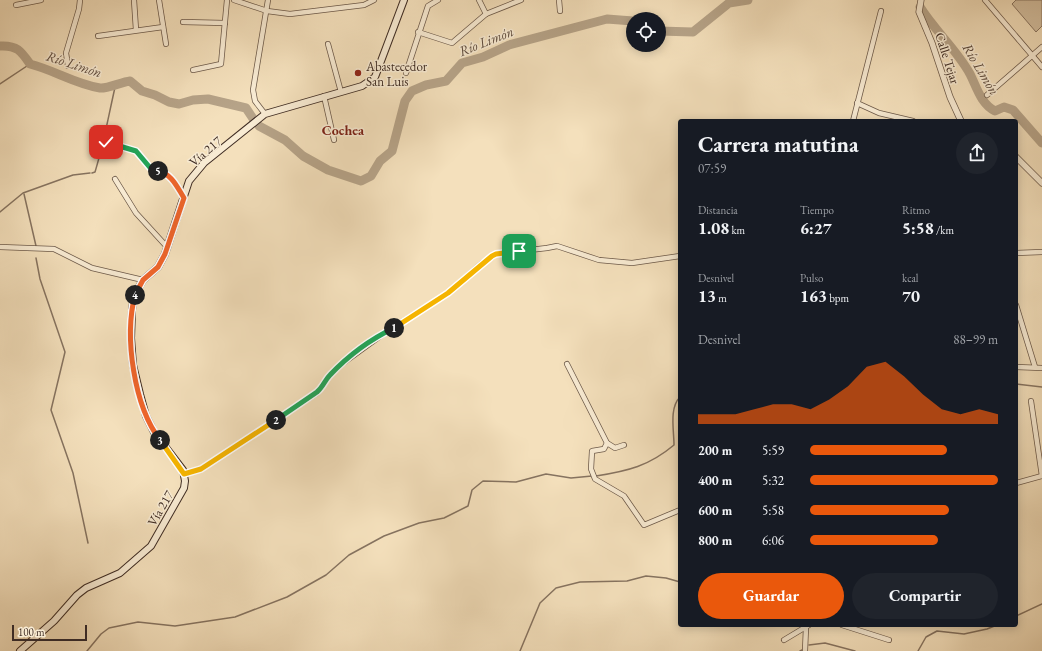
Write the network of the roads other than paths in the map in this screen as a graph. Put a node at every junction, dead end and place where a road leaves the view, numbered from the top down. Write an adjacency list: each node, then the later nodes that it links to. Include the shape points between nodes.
1 (80, 0): 31 (street, via 66,52)
2 (134, 0): 24 (street)
3 (159, 0): 23 (street)
4 (227, 0): 22 (street)
5 (234, 0): 17 (street)
6 (268, 0): 17 (street)
7 (374, 0): 17 (street, via 364,5 290,14)
8 (404, 0): 35 (main road, Vía 217, via 375,77 362,86)
9 (438, 0): 25 (street, via 428,6)
10 (479, 0): 20 (street)
11 (521, 0): 20 (street)
12 (559, 0): 18 (street)
13 (921, 0): 42 (street, Calle Tejar, via 920,12)
14 (987, 1): 30 (street)
15 (41, 2): 16 (street)
16 (16, 5)
17 (267, 11): 39 (street, via 253,90 255,101)
18 (560, 11)
19 (881, 11): 38 (street)
20 (486, 14): 25 (street, via 452,43)
21 (184, 22): 22 (street)
22 (225, 23): 33 (street, via 221,64)
23 (163, 27): 24 (street); 27 (street)
24 (136, 30): 26 (street)
25 (418, 32): 34 (street)
26 (98, 36)
27 (166, 44)
28 (328, 44): 35 (street)
29 (1042, 47): 30 (street)
30 (1032, 55): 32 (street); 36 (street)
31 (68, 66)
32 (1042, 67)
33 (193, 70)
34 (406, 73)
35 (340, 92): 37 (main road, Vía 217)
36 (987, 95)
37 (324, 96): 39 (main road, Vía 217); 43 (street)
38 (857, 104): 40 (street); 41 (street)
39 (265, 114): 48 (main road, Vía 217, via 195,172 189,181)
40 (853, 119)
41 (904, 119)
42 (960, 119)
43 (334, 140)
44 (106, 142): 48 (street, via 136,151 152,170 171,178)
45 (1018, 159): 47 (street)
46 (115, 179): 50 (street, via 136,213)
47 (1042, 183)
48 (184, 198): 50 (main road, Vía 217)
49 (0, 247): 54 (street, via 54,249 92,268)
50 (168, 248): 54 (main road, Vía 217, via 158,267)
51 (1042, 252): 52 (street)
52 (1018, 253)
53 (678, 256): 63 (street, via 632,263 600,260 557,246 496,254 448,293 364,347 329,376 317,392 201,469)
54 (143, 280): 63 (main road, Vía 217, via 134,296 132,310 133,365 146,416 154,432)
55 (1018, 312): 58 (street)
56 (567, 364): 61 (street)
57 (1018, 367): 58 (street)
58 (1035, 367): 59 (street)
59 (1042, 368)
60 (1031, 401): 64 (street)
61 (608, 443): 62 (street, via 615,448); 66 (street, via 604,449 592,452 591,469 593,476 600,483 624,496 644,525)
62 (624, 444)
63 (184, 474): 72 (main road, Vía 217, via 184,488 151,546 120,573 86,588 77,595 54,621)
64 (1042, 476): 65 (street)
65 (1018, 482)
66 (678, 511)
67 (806, 627): 70 (street)
68 (808, 627): 73 (street)
69 (848, 627): 71 (street)
70 (784, 640)
71 (889, 640)
72 (20, 651)
73 (805, 651)

